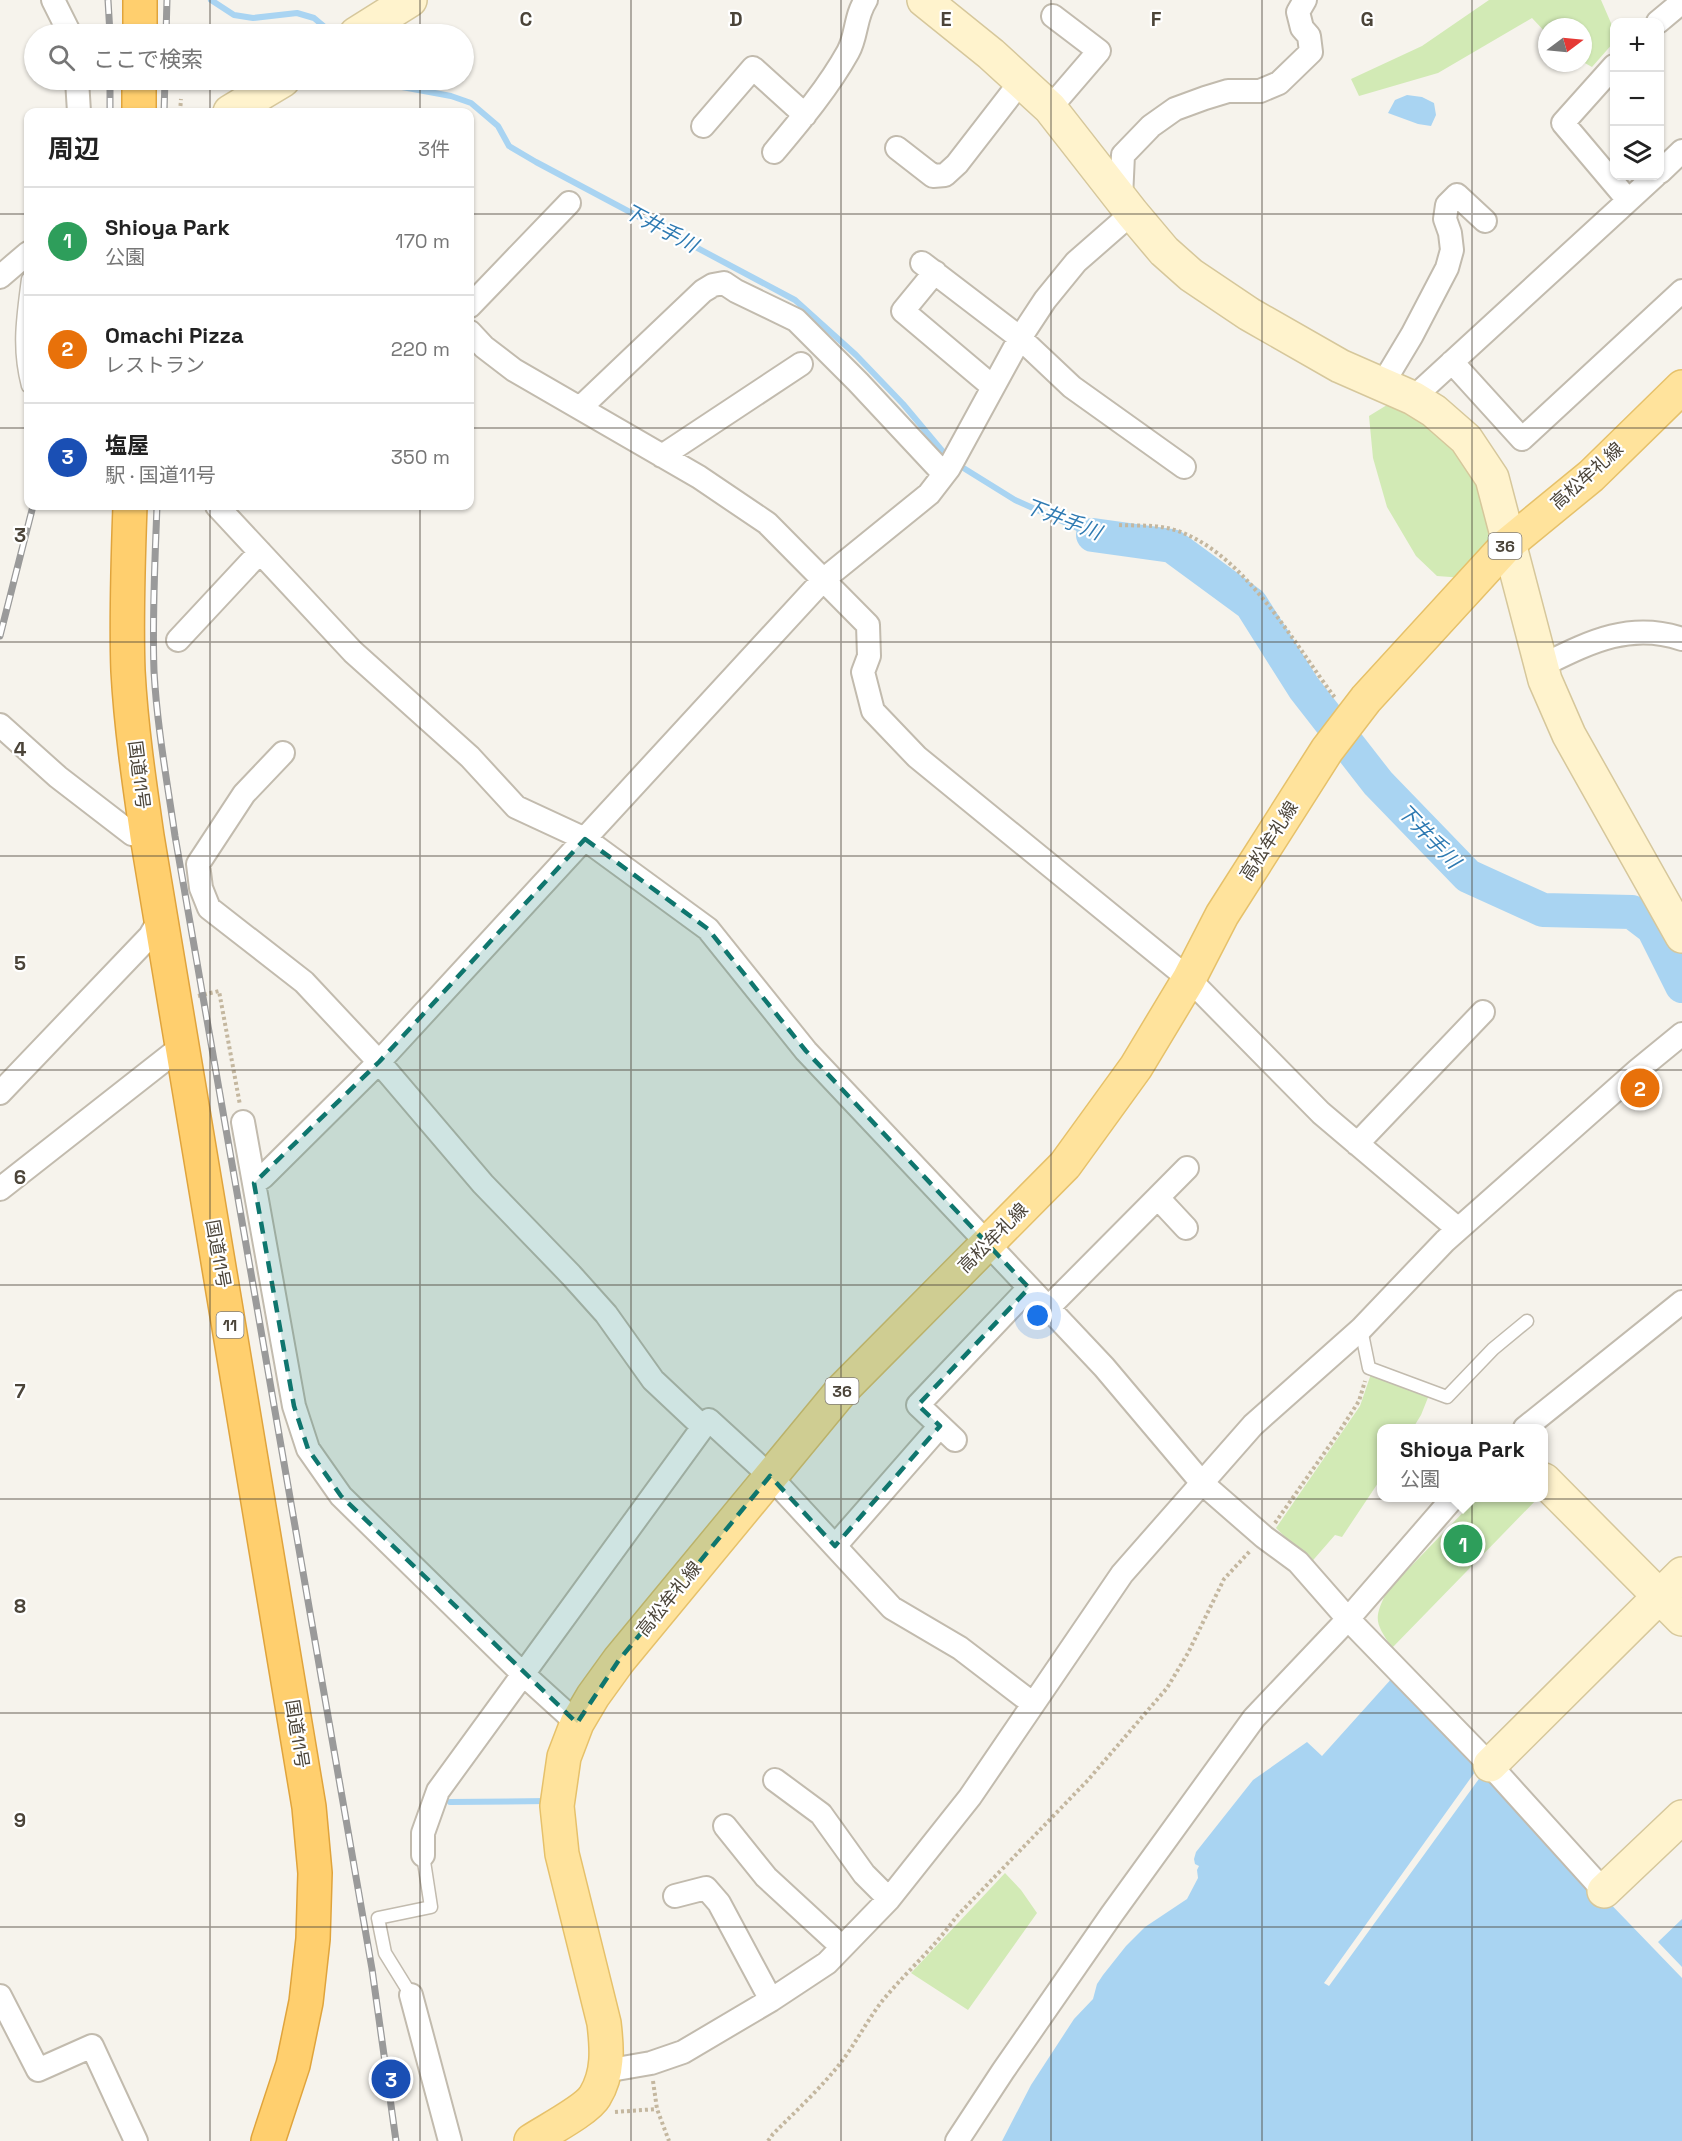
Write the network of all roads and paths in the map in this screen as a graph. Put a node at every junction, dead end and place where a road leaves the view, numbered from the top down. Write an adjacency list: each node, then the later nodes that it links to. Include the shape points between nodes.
1 (53, 0): 10 (street)
2 (140, 0): 11 (highway)
3 (410, 0): 12 (street)
4 (866, 0): 24 (street, via 850,50)
5 (924, 0): 14 (street)
6 (1305, 0): 33 (street, via 1298,12 1302,28 1309,36 1311,52 1279,83 1260,91 1228,91 1205,98 1175,109 1151,126 1123,155)
7 (1682, 2): 9 (street)
8 (1053, 16): 23 (street, via 1099,51)
9 (1663, 18)
10 (65, 24)
11 (140, 24)
12 (372, 24)
13 (1610, 70): 31 (street, via 1563,123)
14 (1022, 80): 23 (street); 26 (street, via 945,175 933,176)
15 (78, 90): 19 (street)
16 (139, 90): 20 (highway)
17 (266, 90): 22 (street)
18 (181, 99): 21 (path)
19 (79, 108)
20 (139, 108)
21 (180, 108)
22 (237, 108)
23 (1050, 108): 33 (street)
24 (805, 115): 25 (street, via 753,68); 28 (street)
25 (703, 126)
26 (897, 148)
27 (1682, 151): 29 (street)
28 (774, 152)
29 (1664, 167)
30 (1650, 180): 31 (street)
31 (1628, 200): 42 (street)
32 (569, 203): 39 (street)
33 (1126, 205): 40 (street, via 1045,300); 45 (street, via 1164,251 1191,275 1249,314 1340,366)
34 (1485, 221): 45 (street, via 1457,195 1447,205 1445,219 1452,250 1447,268)
35 (24, 267): 36 (street)
36 (0, 277)
37 (1682, 291): 42 (street, via 1522,439)
38 (24, 300): 44 (lane)
39 (474, 302)
40 (1020, 338): 46 (street); 46 (street, via 929,268 903,311); 51 (street, via 1072,387)
41 (474, 346): 49 (street)
42 (1452, 362): 48 (street)
43 (801, 364): 50 (street)
44 (24, 370)
45 (1382, 385): 48 (street)
46 (993, 387): 52 (street)
47 (1681, 390): 56 (main road, 高松牟礼線 / 36, via 1591,476)
48 (1413, 398): 56 (street, via 1466,439 1492,478)
49 (580, 408): 50 (street); 52 (street, via 702,291 724,283 796,320)
50 (662, 456): 58 (street, via 766,523)
51 (1184, 467)
52 (947, 471): 58 (street, via 928,494)
53 (130, 510): 65 (highway, 国道11号 / 11, via 128,671)
54 (221, 510): 57 (street)
55 (1119, 525): 62 (path, via 1153,525 1176,531 1196,539 1230,564 1282,622)
56 (1508, 544): 61 (street); 62 (main road, 高松牟礼線 / 36)
57 (260, 552): 59 (street); 66 (street, via 353,652 470,757 516,807)
58 (823, 580): 66 (street); 69 (street, via 868,625 869,656 863,672 873,711 917,757)
59 (178, 639)
60 (1682, 639): 61 (street, via 1643,632 1595,640)
61 (1541, 666): 68 (street, via 1569,735)
62 (1348, 722): 69 (main road, 高松牟礼線 / 36, via 1222,915)
63 (0, 725): 65 (street, via 58,777 132,834)
64 (283, 753): 74 (street, via 244,794 198,864 201,888 209,908 304,982)
65 (147, 836): 67 (highway, 国道11号 / 11)
66 (585, 839): 74 (street); 84 (street, via 708,929 806,1051)
67 (161, 917): 73 (highway, 国道11号 / 11); 75 (street, via 150,936)
68 (1682, 936)
69 (1189, 979): 77 (street, via 1321,1113); 84 (main road, 高松牟礼線 / 36, via 1136,1067 1065,1165)
70 (189, 998): 76 (path, via 219,992)
71 (1483, 1012): 77 (street)
72 (1682, 1034): 83 (street)
73 (183, 1048): 80 (street); 120 (highway, 国道11号 / 11, via 309,1807 315,1873 306,2002 293,2065)
74 (380, 1062): 79 (street); 92 (street, via 483,1184 606,1314 653,1380)
75 (0, 1093)
76 (243, 1122): 79 (street)
77 (1357, 1144): 83 (street)
78 (1187, 1168): 81 (street)
79 (254, 1183): 101 (street, via 294,1406 308,1449 341,1496)
80 (0, 1189)
81 (1158, 1198): 82 (street); 87 (street)
82 (1186, 1228)
83 (1458, 1229): 89 (street)
84 (988, 1244): 85 (street); 93 (main road, 高松牟礼線 / 36, via 842,1390)
85 (1029, 1288): 87 (street); 98 (street, via 918,1405 947,1433)
86 (1682, 1302): 91 (street)
87 (1048, 1308): 94 (street, via 1104,1367)
88 (1527, 1321): 90 (lane, via 1493,1348 1447,1397)
89 (1361, 1329): 90 (lane); 94 (street, via 1253,1425)
90 (1369, 1368): 97 (path, via 1359,1401)
91 (1530, 1424)
92 (703, 1427): 93 (street, via 709,1420); 101 (street)
93 (770, 1476): 98 (street); 103 (main road, 高松牟礼線 / 36, via 619,1660)
94 (1202, 1483): 97 (street); 102 (street, via 1122,1574)
95 (1548, 1484): 99 (street)
96 (1449, 1502): 100 (street)
97 (1264, 1537): 100 (street, via 1298,1562); 124 (path, via 1224,1579 1167,1688 1088,1780 906,1972 873,2012 842,2060)
98 (835, 1546): 102 (street, via 892,1608 960,1648)
99 (1675, 1596): 104 (street)
100 (1348, 1618): 104 (street); 125 (street, via 1254,1718)
101 (523, 1674): 103 (street); 108 (street, via 438,1791 423,1833)
102 (1032, 1703): 111 (street, via 970,1797)
103 (577, 1723): 117 (main road, 高松牟礼線 / 36, via 564,1757 557,1806 562,1854 604,2023 607,2050)
104 (1490, 1765): 109 (street)
105 (775, 1780): 111 (street, via 821,1814 864,1874)
106 (1682, 1817): 109 (street)
107 (725, 1826): 112 (street, via 766,1877)
108 (423, 1855): 113 (lane, via 431,1907 378,1918 385,1953)
109 (1604, 1891)
110 (675, 1896): 115 (street, via 706,1888 719,1903)
111 (890, 1899): 112 (street)
112 (842, 1947): 115 (street, via 827,1963)
113 (411, 1995): 121 (street)
114 (0, 1996): 119 (street, via 38,2070 92,2046)
115 (771, 2000): 116 (street, via 683,2052)
116 (651, 2063): 117 (street); 118 (path)
117 (600, 2084): 118 (path, via 614,2112); 122 (main road, via 573,2115)
118 (657, 2109): 123 (path)
119 (136, 2141)
120 (268, 2141)
121 (450, 2141)
122 (531, 2141)
123 (669, 2141)
124 (768, 2141)
125 (957, 2141)

